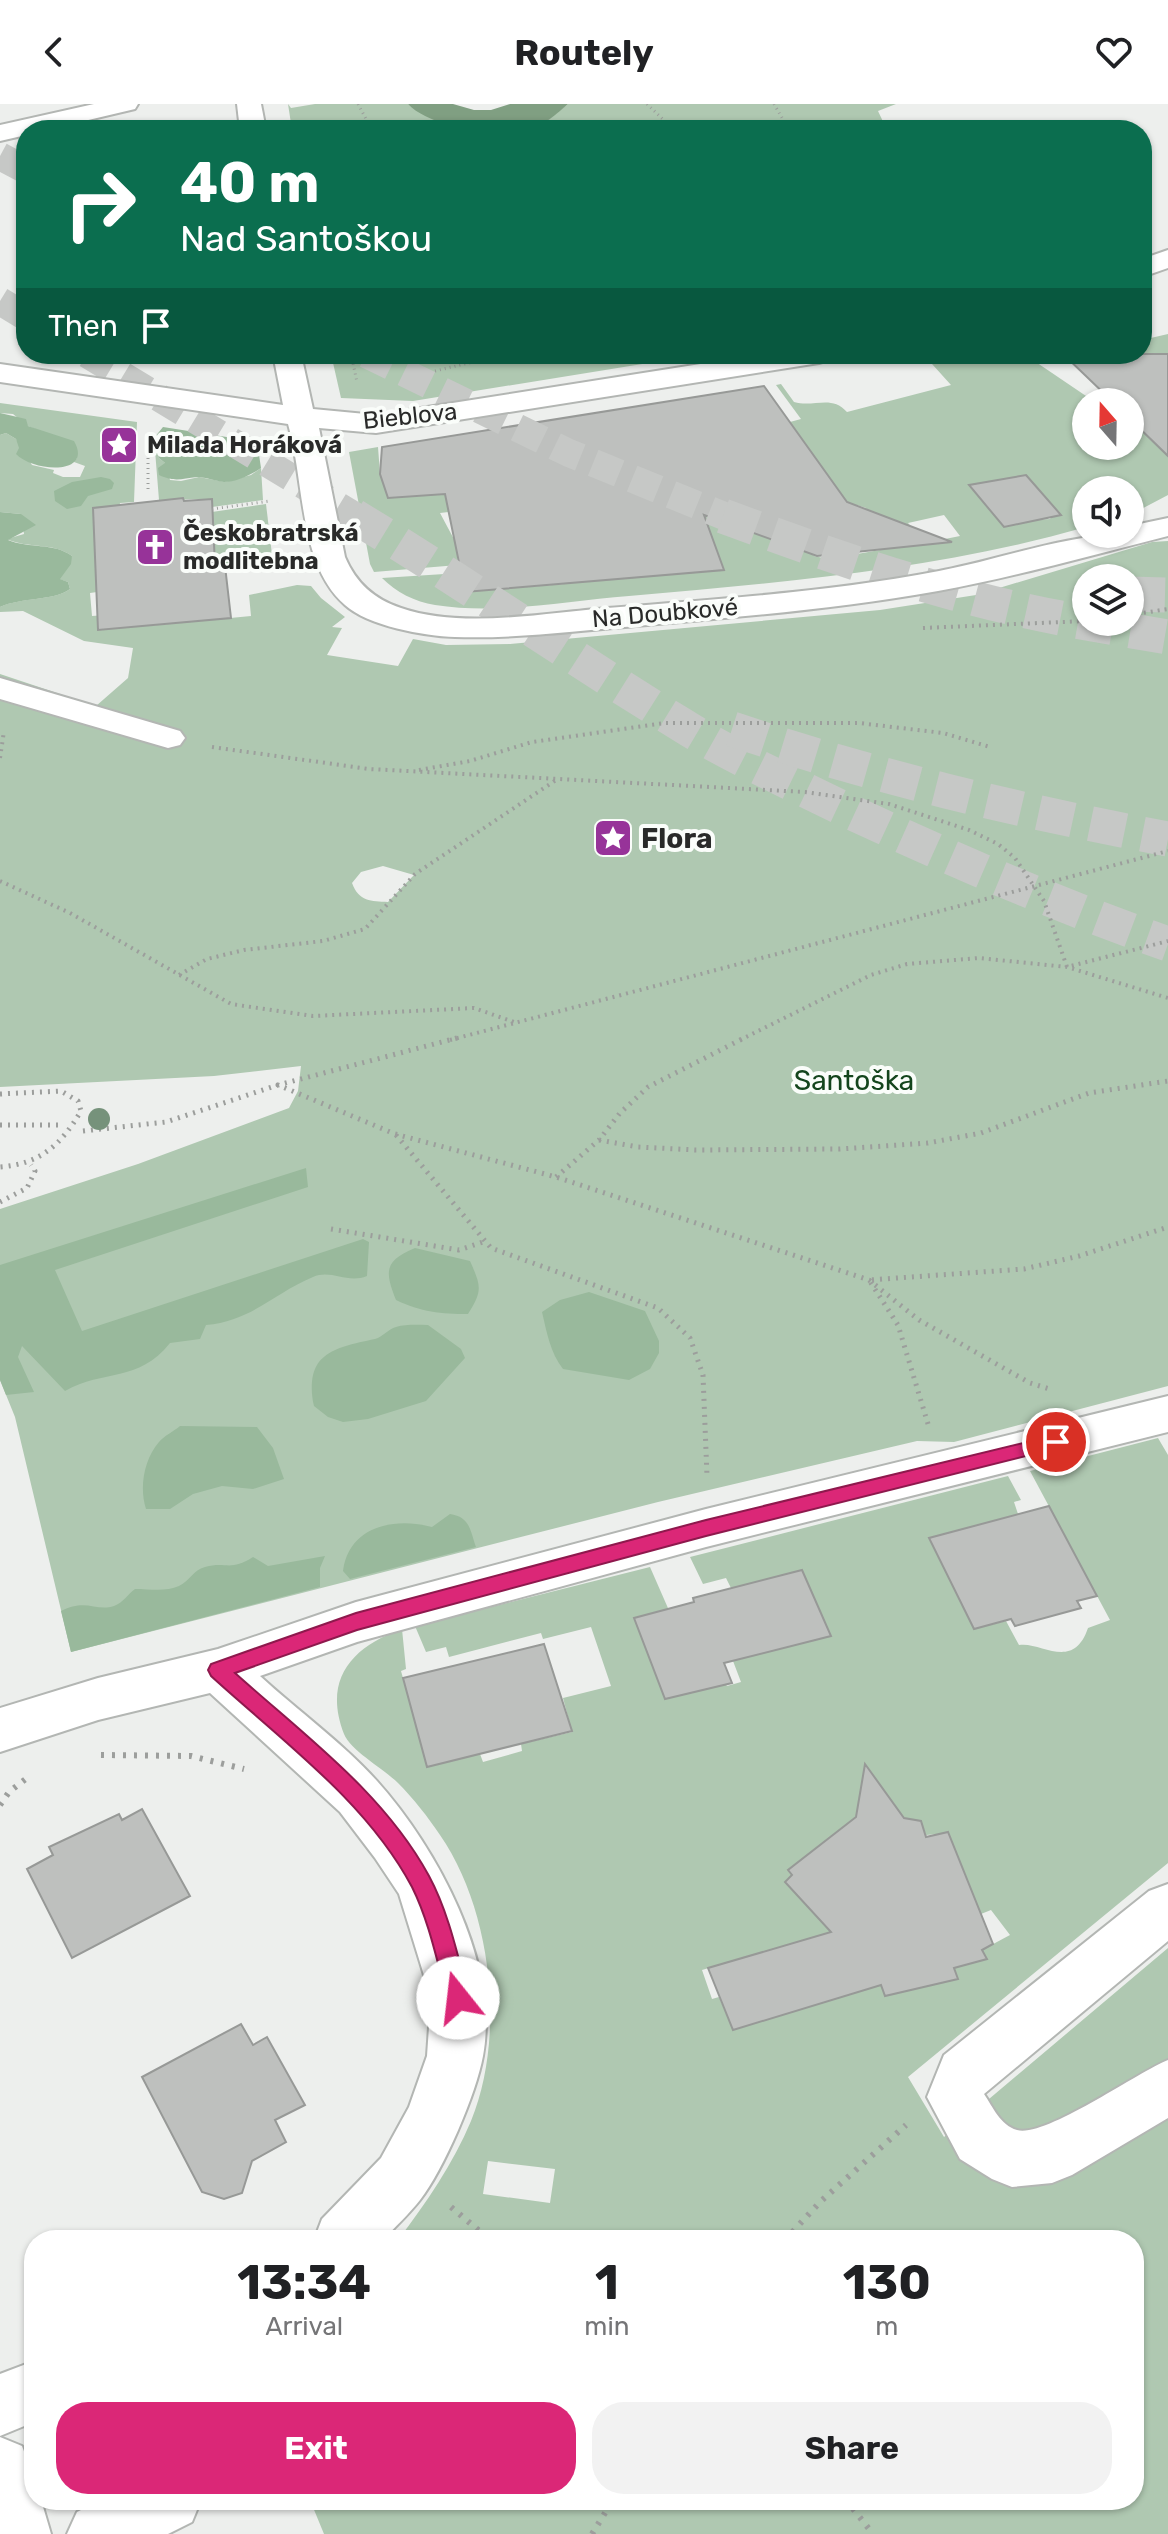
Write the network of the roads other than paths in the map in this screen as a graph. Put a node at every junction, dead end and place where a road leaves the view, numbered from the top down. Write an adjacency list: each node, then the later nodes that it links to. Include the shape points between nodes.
1 (126, 104): 2 (street)
2 (56, 120)
3 (288, 364): 6 (street, Na Doubkové)
4 (756, 364): 6 (street, Bieblova, via 376,424)
5 (0, 373): 6 (street, Bieblova)
6 (301, 417): 7 (street, Na Doubkové, via 337,576 358,600 393,617 452,627 790,603 939,581)
7 (1167, 528)
8 (0, 688): 9 (street)
9 (168, 738)
10 (1168, 1414): 11 (street, via 706,1528 356,1622)
11 (218, 1670): 12 (street); 15 (street, via 358,1796 393,1841 421,1882 458,1998 455,2056 433,2120 401,2178)
12 (0, 1730)
13 (1168, 1908): 14 (street, via 964,2074 955,2097 980,2139 1012,2159 1052,2155)
14 (1168, 2087)
15 (352, 2230)
16 (24, 2395): 17 (street)
17 (0, 2405)
18 (0, 2468): 20 (street)
19 (149, 2510): 21 (street)
20 (19, 2534)
21 (99, 2534)

